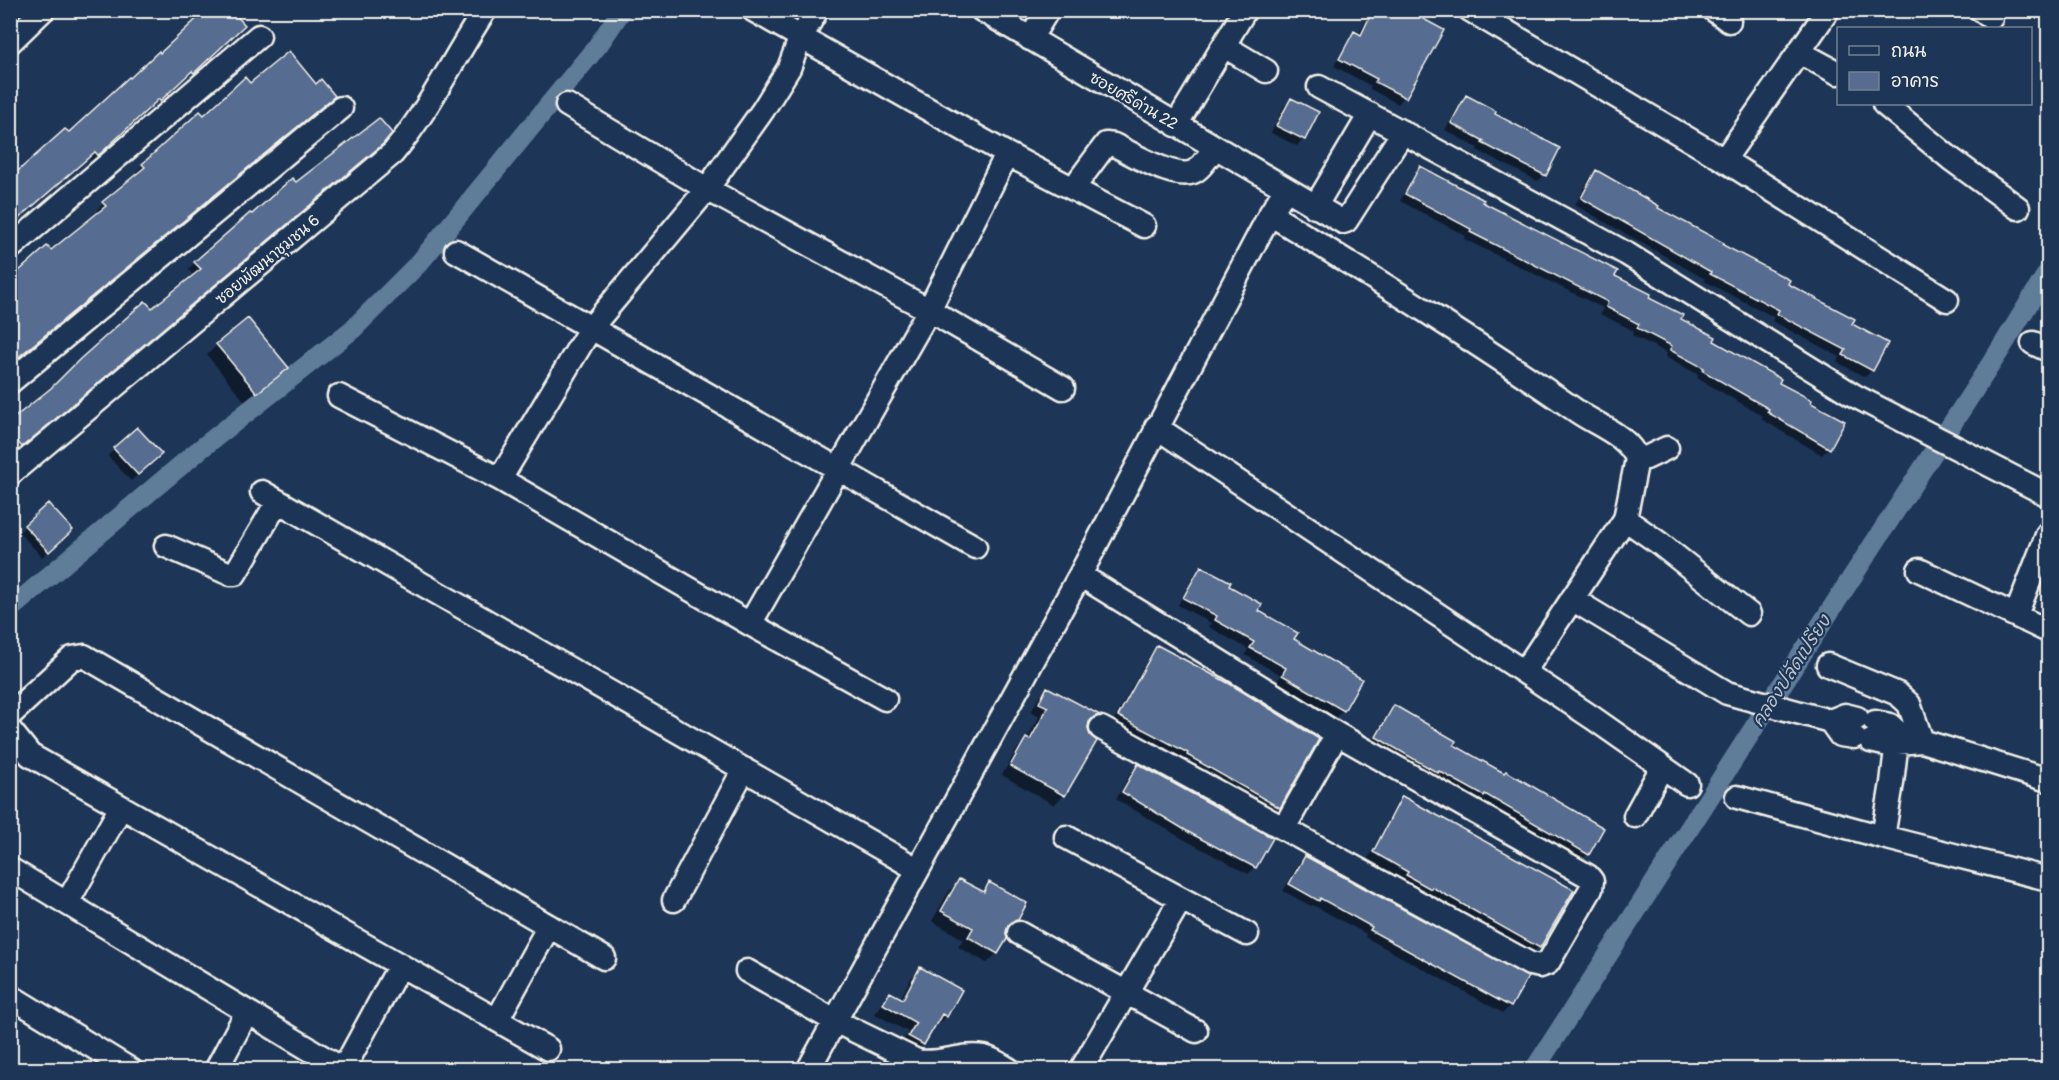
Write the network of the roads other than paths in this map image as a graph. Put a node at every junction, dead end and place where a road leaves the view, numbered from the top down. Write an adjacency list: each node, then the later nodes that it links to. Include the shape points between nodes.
1 (43, 10): 13 (street)
2 (485, 10): 47 (street, ซอยพัฒนาชุมชน 6, via 414,126 393,153)
3 (753, 10): 11 (street)
4 (817, 10): 11 (street)
5 (982, 10): 12 (street, ซอยศรีด่าน 22)
6 (1048, 10): 12 (street)
7 (1245, 10): 14 (street)
8 (1470, 10): 27 (street)
9 (1828, 10): 15 (street)
10 (259, 36): 35 (street)
11 (800, 39): 26 (street); 29 (street, via 789,68 763,110)
12 (1030, 39): 23 (street, ซอยศรีด่าน 22)
13 (10, 42)
14 (1224, 46): 16 (street); 23 (street)
15 (1798, 52): 17 (street); 27 (street)
16 (1266, 71)
17 (1837, 72)
18 (1319, 87): 22 (street)
19 (567, 105): 29 (street)
20 (1885, 105): 32 (street)
21 (341, 108): 40 (street)
22 (1370, 114): 24 (street); 31 (street)
23 (1176, 125): 25 (street, ซอยศรีด่าน 22)
24 (1403, 132): 31 (street, ซอยศรีด่าน 22, via 1346,221); 49 (street, via 1627,254 1855,396)
25 (1215, 148): 28 (street, via 1195,172 1185,174 1106,144); 30 (street, ซอยศรีด่าน 22)
26 (1007, 154): 34 (street); 38 (street)
27 (1724, 160): 37 (street)
28 (1080, 179)
29 (707, 189): 38 (street); 39 (street)
30 (1286, 189): 31 (street, ซอยศรีด่าน 22); 33 (street)
31 (1315, 207)
32 (2018, 208)
33 (1270, 214): 43 (street); 45 (street, via 1620,438)
34 (1144, 226)
35 (10, 248)
36 (456, 251): 39 (street)
37 (1947, 300)
38 (929, 310): 41 (street); 46 (street)
39 (590, 329): 46 (street); 48 (street)
40 (10, 382)
41 (1063, 388)
42 (339, 396): 48 (street)
43 (1156, 427): 55 (street); 62 (street)
44 (1667, 448): 45 (street)
45 (1637, 459): 50 (street)
46 (840, 469): 53 (street); 59 (street)
47 (10, 474)
48 (500, 478): 59 (street)
49 (2049, 495)
50 (1625, 519): 56 (street); 57 (street)
51 (2049, 533): 58 (street)
52 (166, 546): 70 (street, via 235,574 270,497)
53 (975, 547)
54 (1919, 570): 58 (street)
55 (1080, 575): 67 (street); 80 (street)
56 (1572, 599): 62 (street); 68 (street, via 1727,693 1830,721 1840,735 1864,730 1884,744)
57 (1749, 614)
58 (2016, 615): 60 (street)
59 (750, 624): 63 (street)
60 (2049, 631)
61 (1828, 665): 68 (street, via 1898,694 1909,704)
62 (1524, 672): 69 (street)
63 (885, 699)
64 (10, 715): 85 (street, via 72,658 84,656)
65 (1101, 728): 76 (street)
66 (10, 730): 74 (street, via 30,755)
67 (1336, 734): 76 (street); 76 (street, via 1588,876 1591,889 1548,963 1540,966)
68 (1906, 739): 71 (street); 78 (street, via 1892,783)
69 (1662, 767): 72 (street); 75 (street)
70 (744, 769): 80 (street); 83 (street)
71 (2049, 780)
72 (1687, 784)
73 (1737, 797): 78 (street)
74 (121, 807): 84 (street); 89 (street)
75 (1635, 816)
76 (1284, 828)
77 (1066, 837): 82 (street)
78 (1883, 837): 81 (street)
79 (10, 869): 84 (street)
80 (917, 869): 95 (street)
81 (2049, 879)
82 (1181, 899): 87 (street); 91 (street)
83 (674, 900)
84 (67, 903): 93 (street)
85 (549, 926): 88 (street); 94 (street)
86 (1018, 933): 91 (street)
87 (1247, 934)
88 (604, 958)
89 (400, 966): 94 (street); 98 (street)
90 (747, 971): 95 (street)
91 (1125, 992): 96 (street); 103 (street)
92 (10, 996): 99 (street)
93 (247, 1012): 98 (street); 100 (street)
94 (497, 1020): 97 (street)
95 (835, 1021): 101 (street); 102 (street, via 917,1061 986,1057)
96 (1196, 1031)
97 (548, 1049)
98 (343, 1069)
99 (131, 1070)
100 (216, 1070)
101 (808, 1070)
102 (1010, 1070)
103 (1081, 1070)

